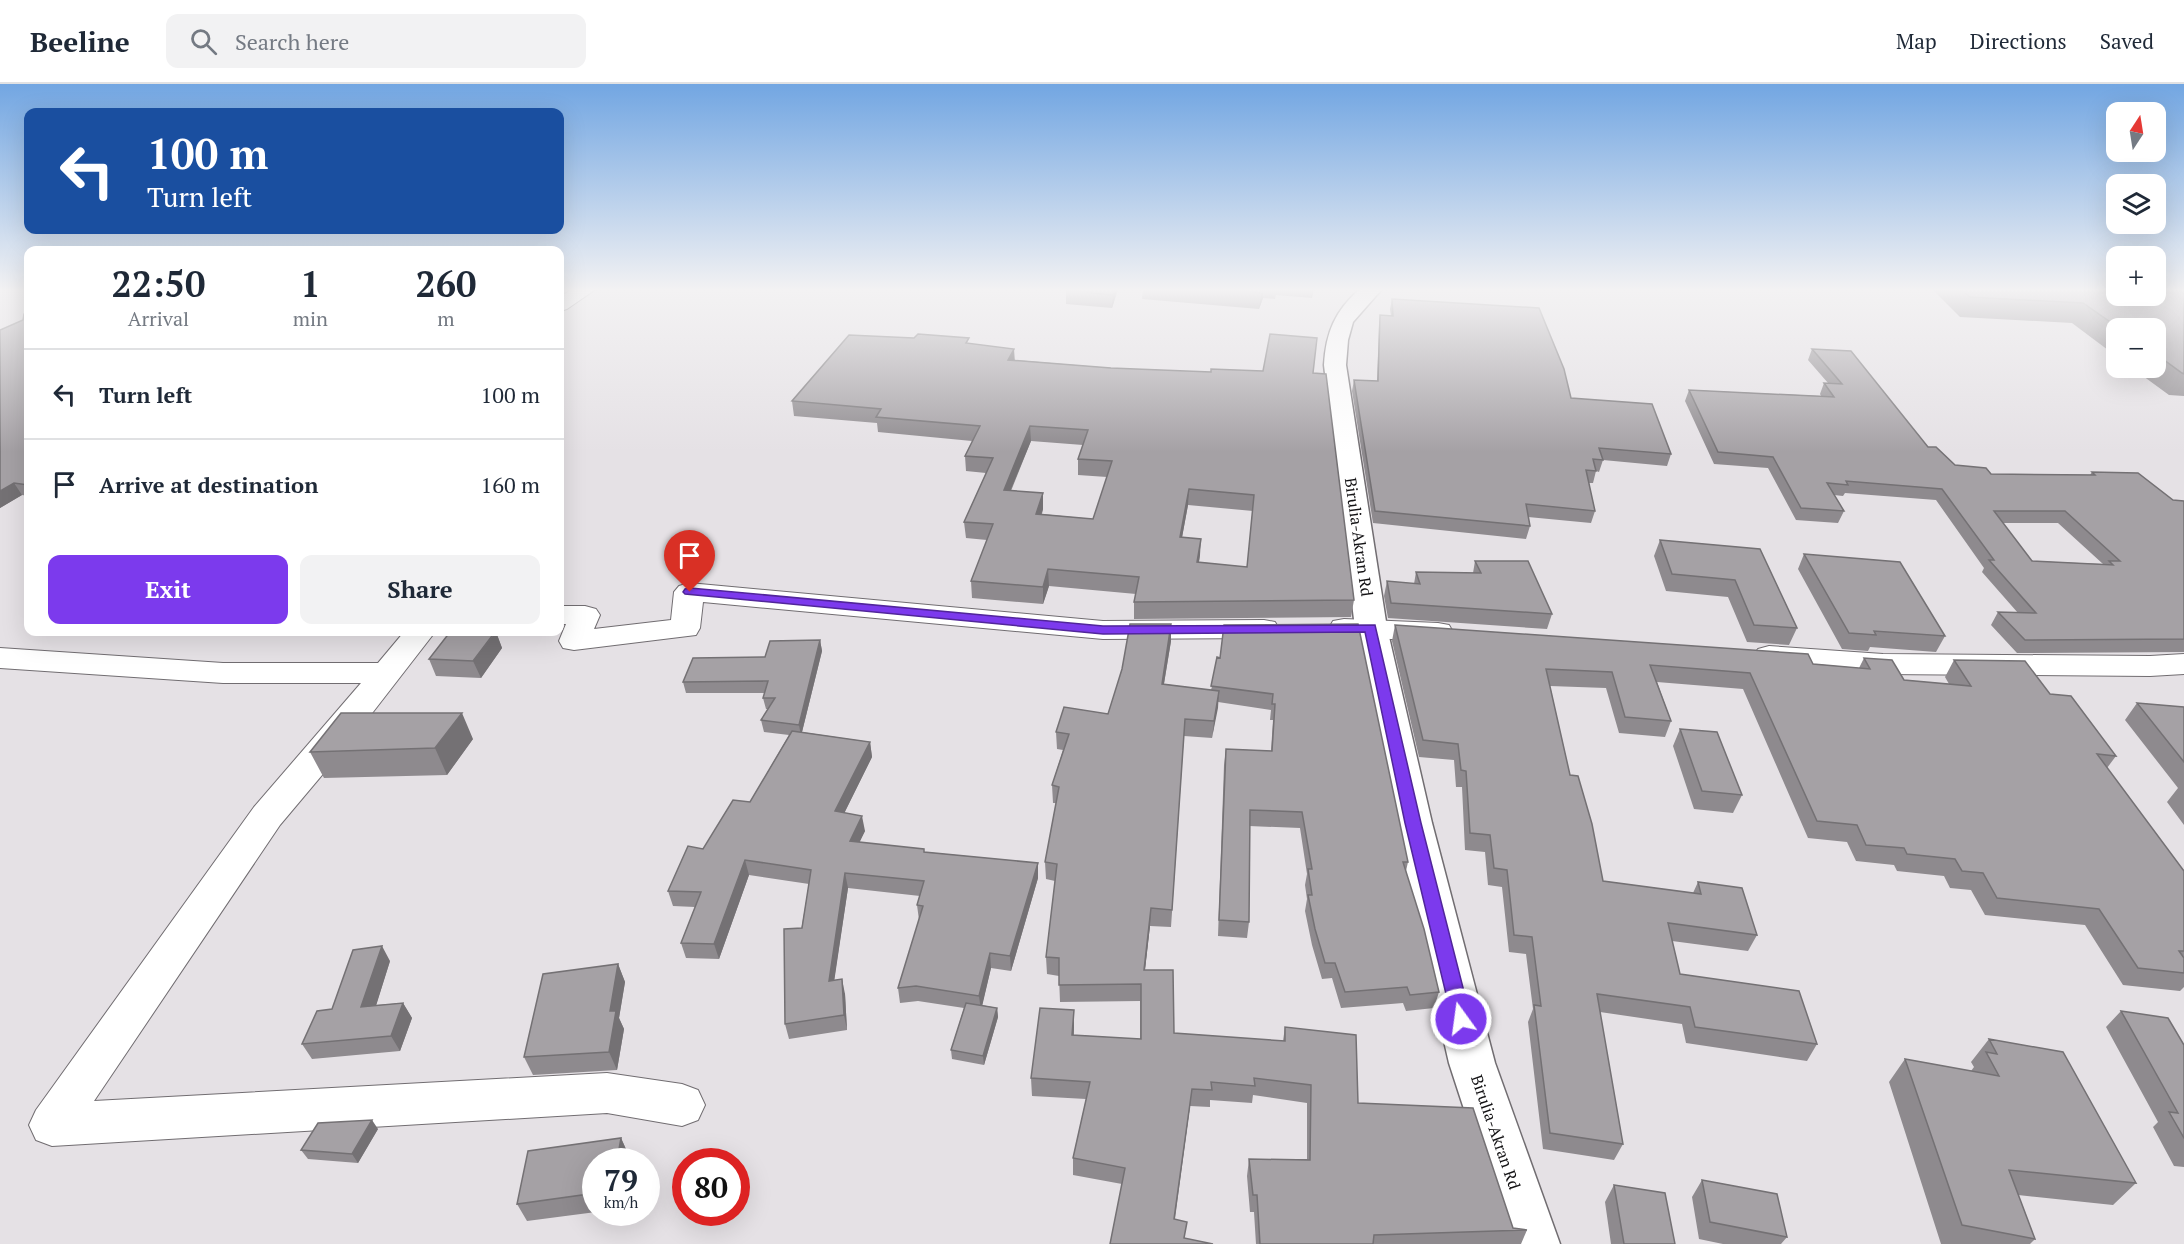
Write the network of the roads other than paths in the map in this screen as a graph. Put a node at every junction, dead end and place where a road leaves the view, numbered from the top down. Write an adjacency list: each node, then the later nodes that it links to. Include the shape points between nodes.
1 (1335, 343): 3 (highway, Birulia-Akran Rd)
2 (564, 615): 3 (street, via 585,615 574,641 685,628 690,592 1103,630)
3 (1371, 628): 4 (street); 11 (highway, Birulia-Akran Rd, via 1413,823 1472,1063)
4 (1466, 634)
5 (417, 636): 9 (street)
6 (1740, 654): 8 (street, via 1883,664)
7 (0, 658): 9 (street, via 223,673)
8 (2184, 664)
9 (386, 673): 10 (street, via 267,816 52,1125 607,1093)
10 (682, 1105)
11 (1534, 1244)

